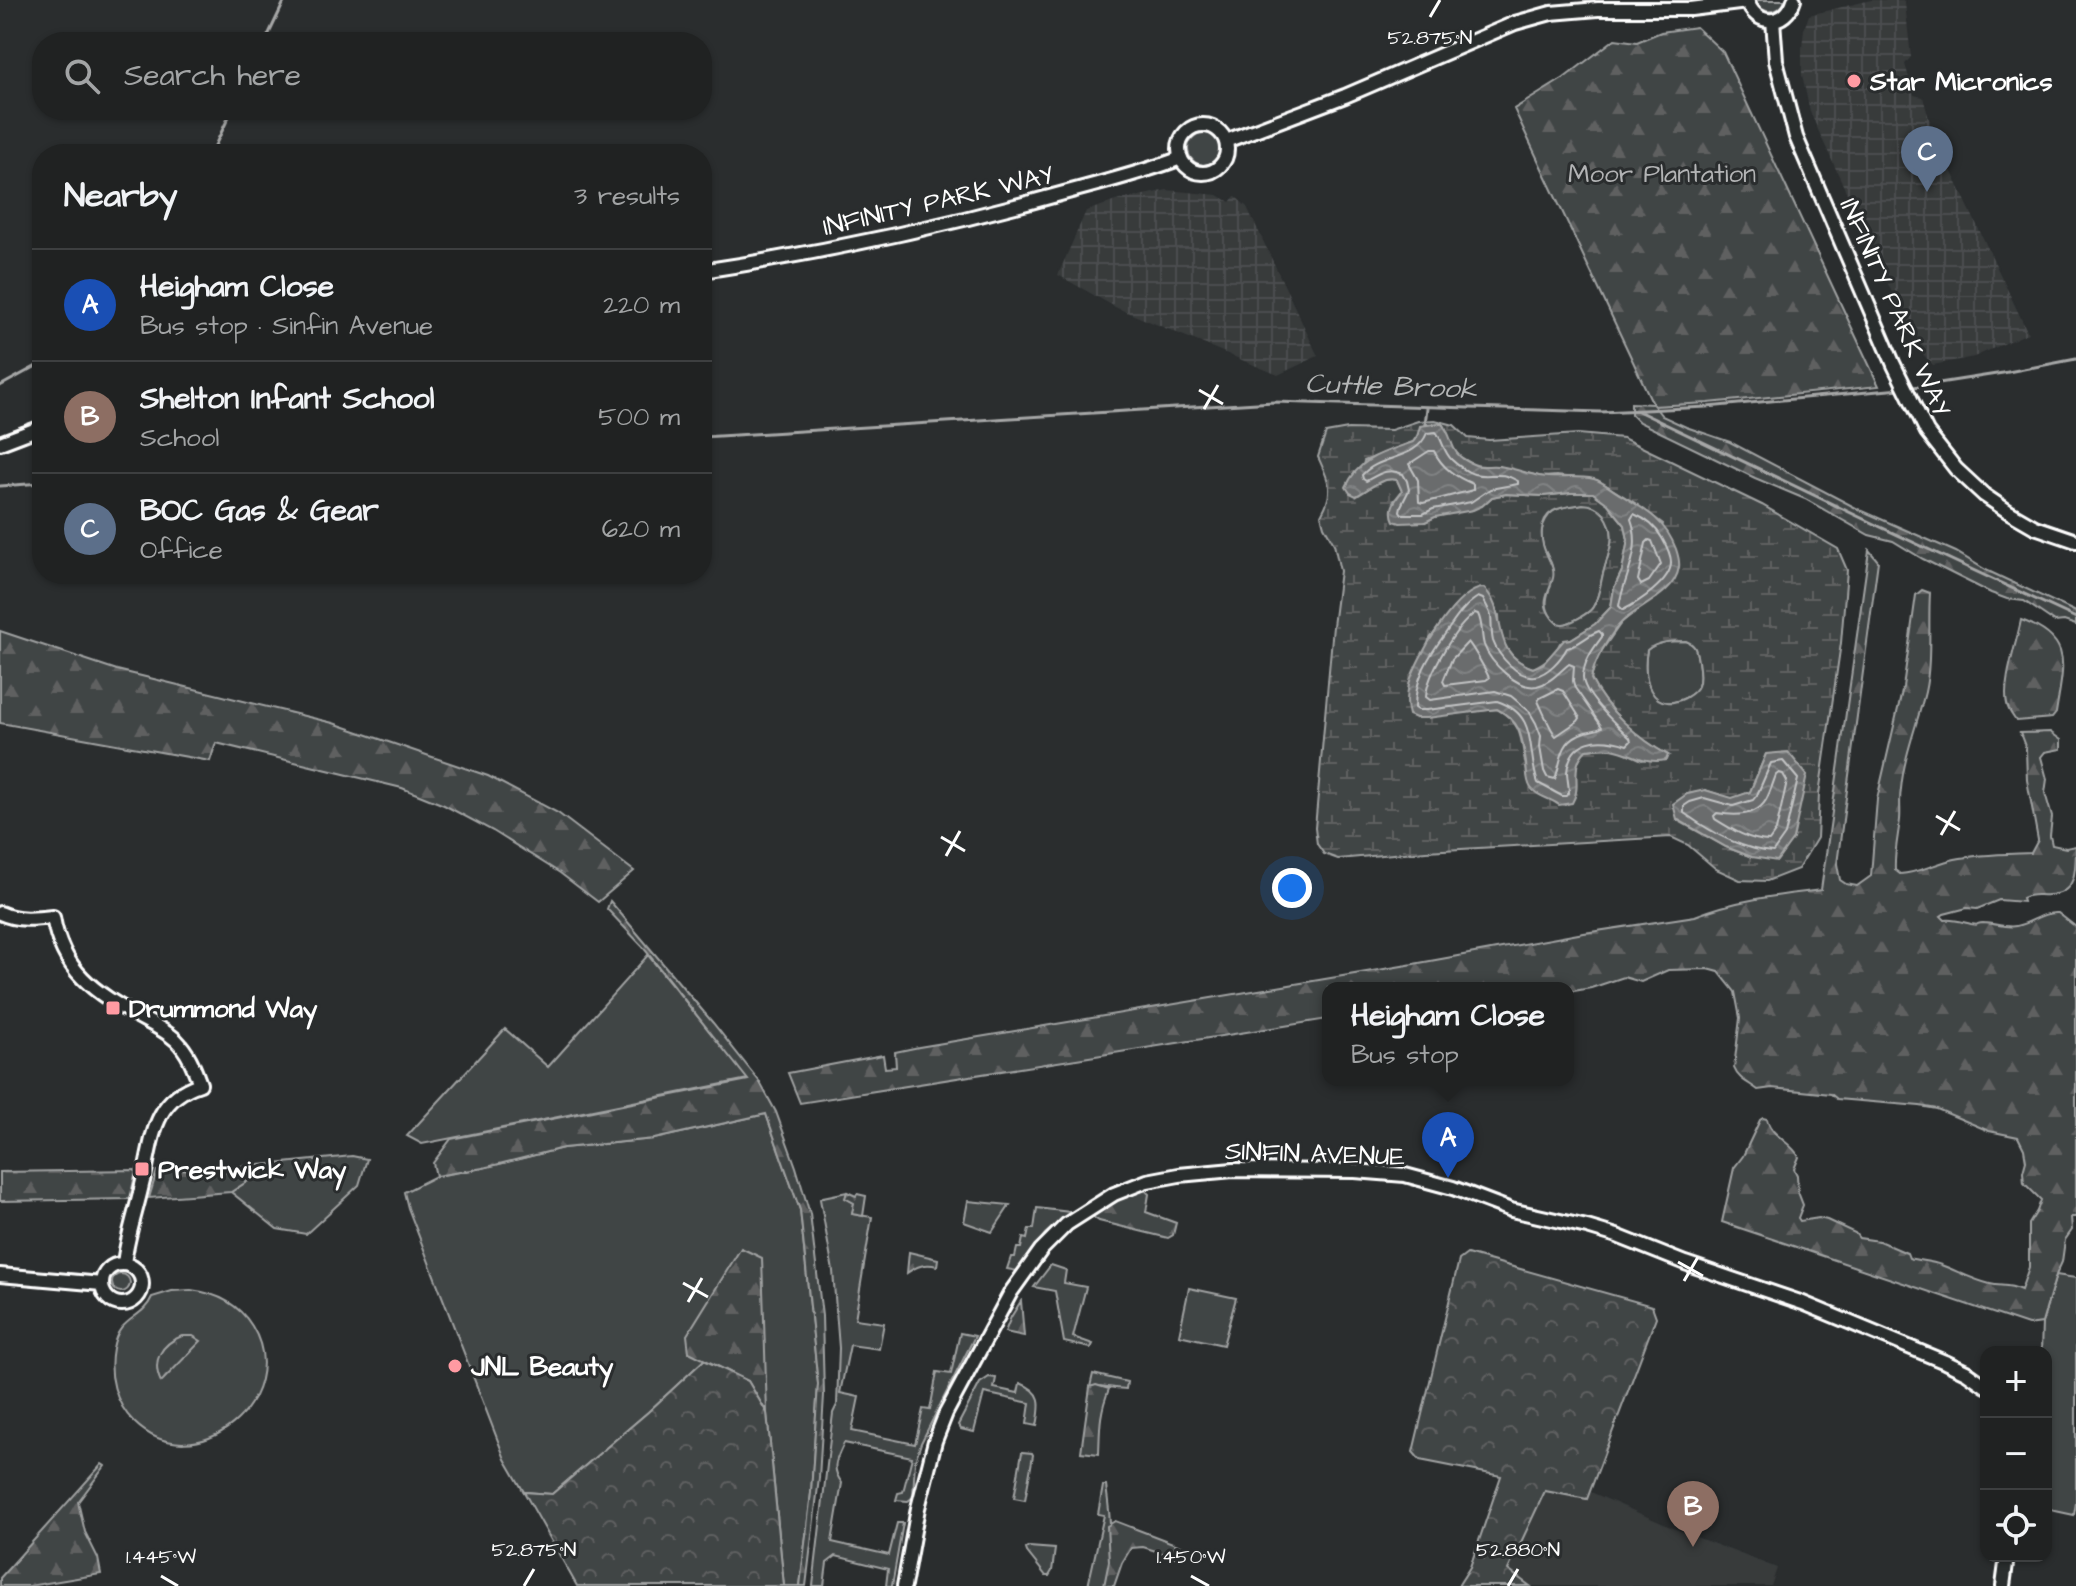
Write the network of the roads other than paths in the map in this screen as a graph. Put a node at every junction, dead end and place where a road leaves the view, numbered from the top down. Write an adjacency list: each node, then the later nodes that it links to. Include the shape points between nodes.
1 (1794, 0): 3 (street, via 1787,14)
2 (1747, 1): 3 (street, via 1756,16); 4 (street, via 1691,9 1551,13)
3 (1773, 20): 9 (street, INFINITY PARK WAY, via 1776,61 1796,137 1911,402 1935,443 1984,495 2035,527)
4 (1226, 141): 5 (street, via 1226,158 1215,170 1199,173); 5 (street, via 1207,125 1190,128 1179,150)
5 (1181, 158): 6 (street, INFINITY PARK WAY, via 944,224)
6 (712, 269)
7 (32, 431): 8 (street)
8 (0, 443)
9 (2076, 541)
10 (0, 913): 11 (street, via 53,917 63,953 75,971 99,993 175,1040 192,1060 200,1084 177,1096 157,1122)
11 (124, 1264): 13 (street, via 111,1267); 13 (street, via 140,1275 135,1298 124,1304 111,1301)
12 (0, 1275): 13 (street)
13 (102, 1284)
14 (1980, 1382): 16 (street, SINFIN AVENUE, via 1803,1303 1601,1231 1511,1210 1428,1180 1355,1171 1233,1170 1147,1181 1082,1213 1051,1238 1021,1277 935,1441)
15 (2006, 1562): 17 (street)
16 (904, 1586)
17 (2003, 1586)

